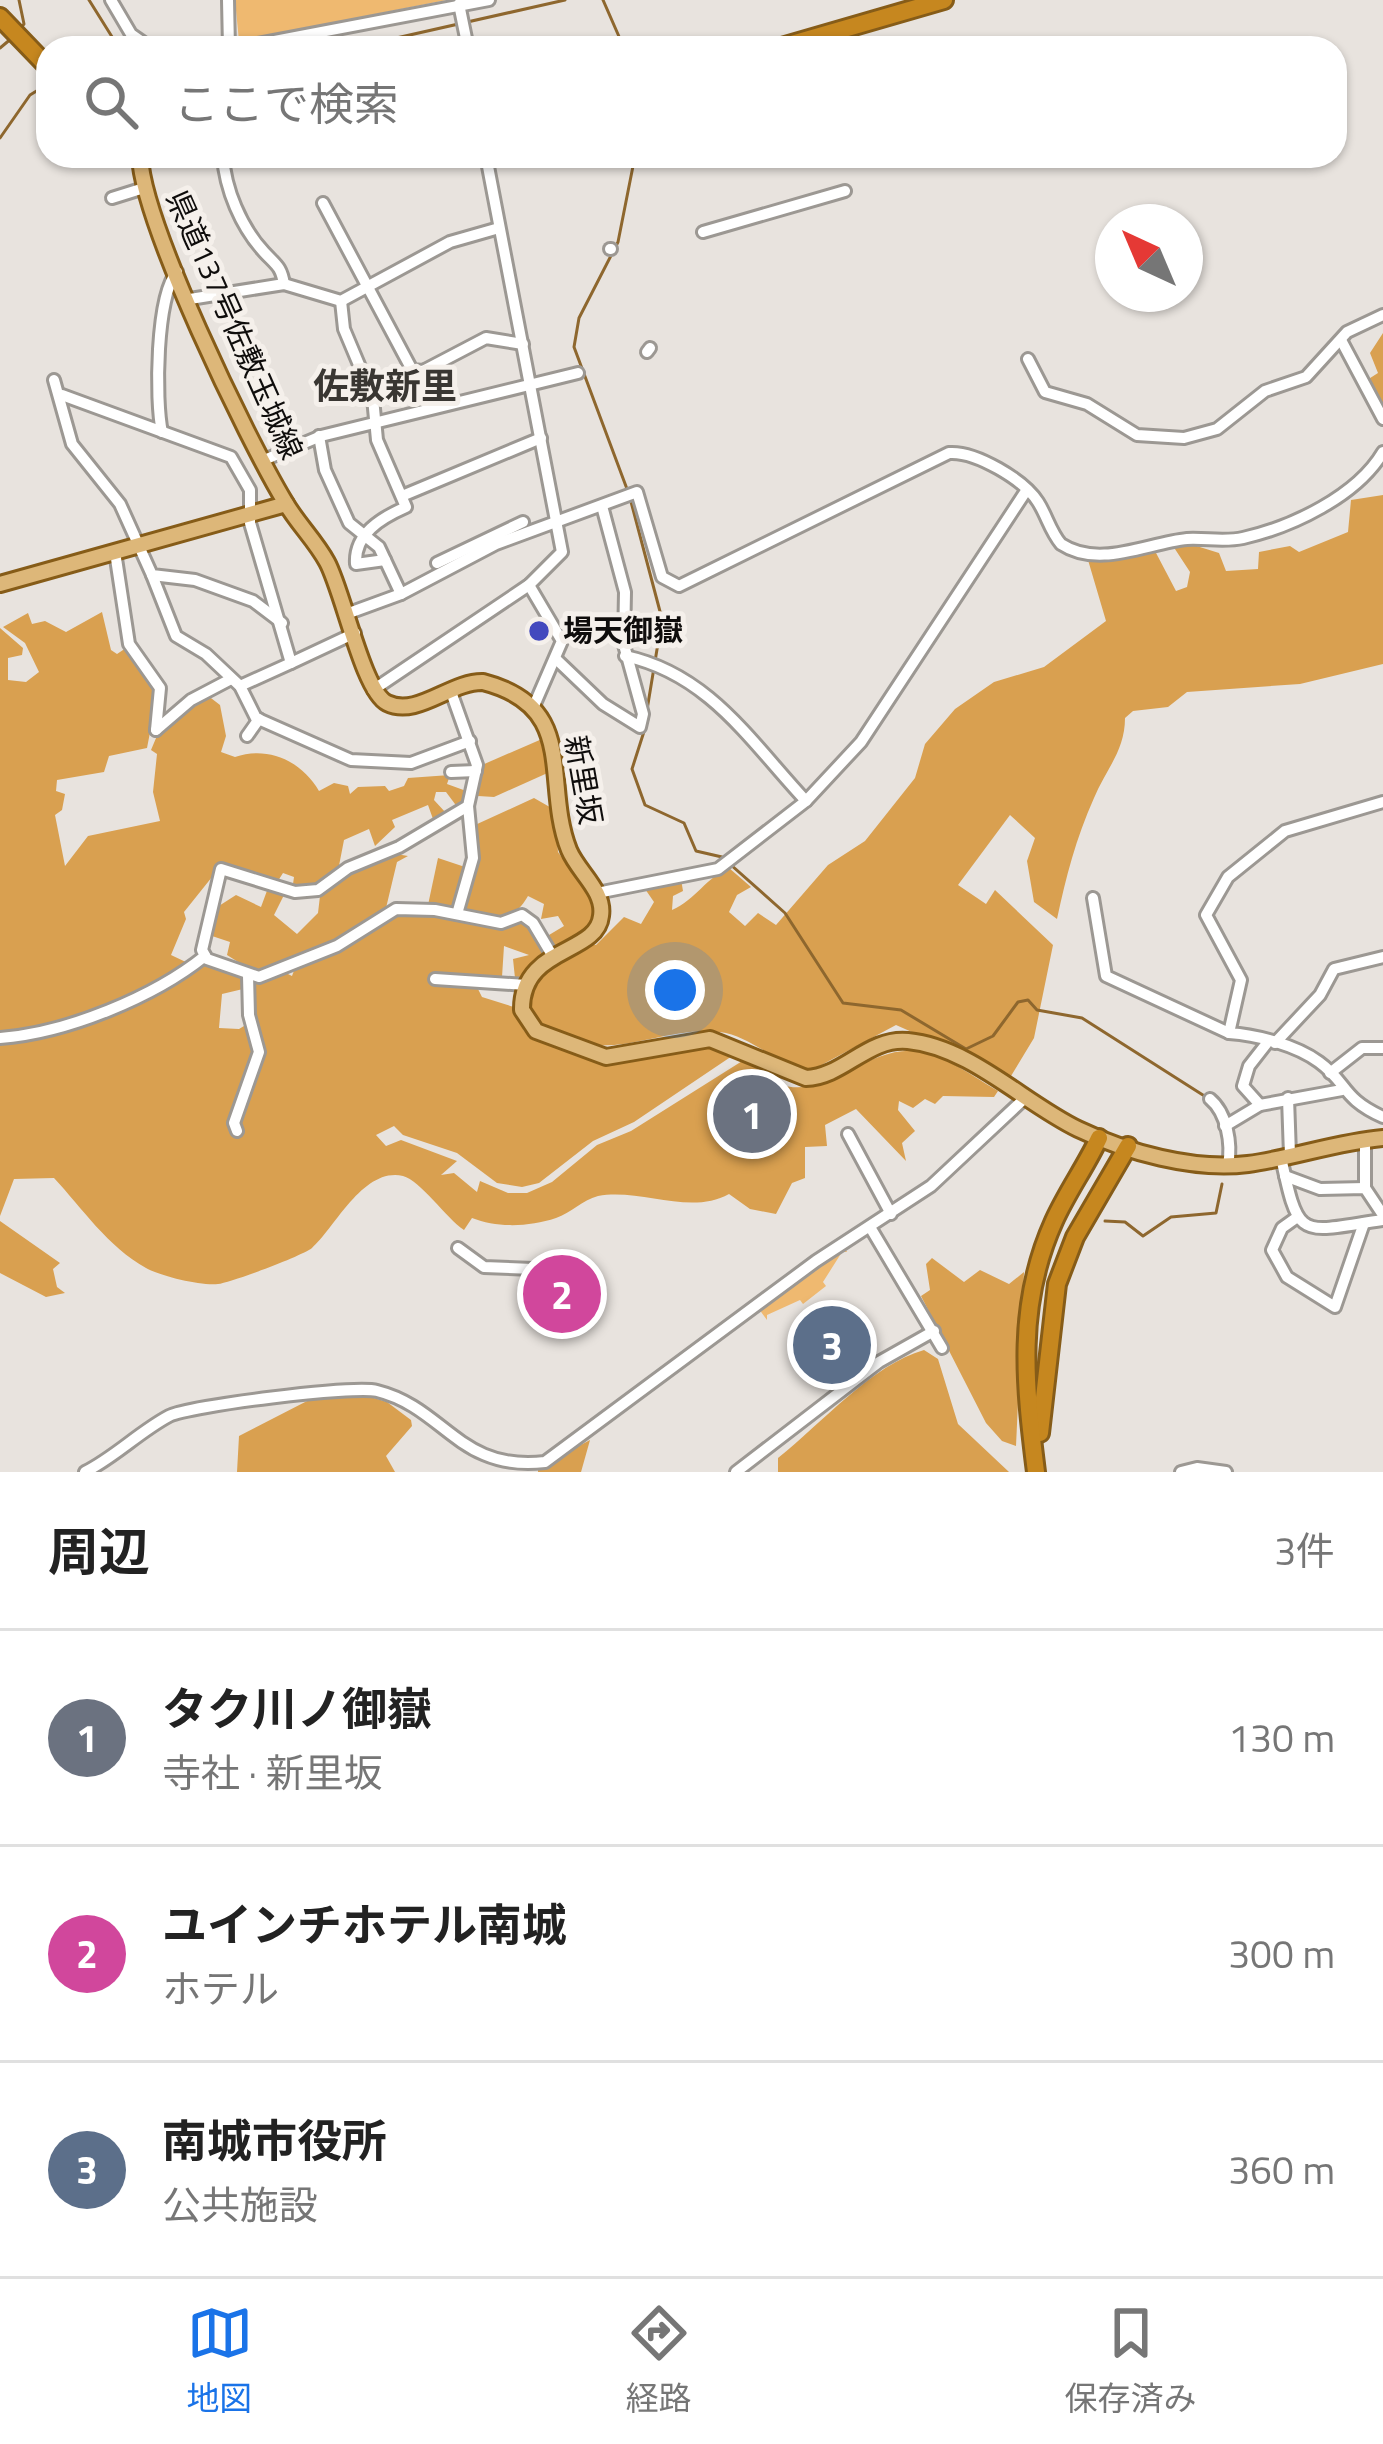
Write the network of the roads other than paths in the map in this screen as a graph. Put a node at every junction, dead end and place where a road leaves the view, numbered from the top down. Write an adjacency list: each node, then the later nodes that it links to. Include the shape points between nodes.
1 (111, 0): 7 (street)
2 (228, 0): 8 (street)
3 (489, 0): 5 (street)
4 (944, 0): 10 (highway)
5 (460, 8): 9 (street)
6 (9, 31): 11 (highway)
7 (133, 36)
8 (232, 36)
9 (301, 36)
10 (820, 36)
11 (36, 56)
12 (142, 168): 15 (main road, 県道137号佐敷玉城線)
13 (224, 168): 22 (street, via 225,190)
14 (488, 168): 19 (street)
15 (144, 188): 17 (street); 21 (main road, 県道137号佐敷玉城線)
16 (844, 191): 20 (street)
17 (112, 198)
18 (323, 202): 23 (street)
19 (499, 228): 23 (street, via 450,242); 28 (street)
20 (703, 232)
21 (177, 272): 24 (main road, 県道137号佐敷玉城線); 36 (street, via 165,294)
22 (284, 284): 24 (street); 25 (street)
23 (366, 287): 25 (street); 28 (street, via 412,370 486,338)
24 (190, 299): 40 (main road, 県道137号佐敷玉城線)
25 (341, 301): 35 (street, via 373,398)
26 (1383, 315): 27 (street)
27 (1342, 340): 29 (street, via 1306,377 1265,392 1217,429 1184,438 1137,435 1087,404 1045,392); 34 (street)
28 (523, 344): 32 (street)
29 (1028, 359)
30 (578, 373): 32 (street)
31 (55, 380): 33 (street)
32 (531, 387): 35 (street); 38 (street)
33 (62, 394): 36 (street); 49 (street, via 72,444 120,504)
34 (1383, 419)
35 (373, 423): 37 (street); 42 (street)
36 (162, 432): 45 (street, via 231,457 250,490)
37 (319, 436): 40 (street); 48 (street, via 349,523)
38 (541, 438): 42 (street); 46 (street)
39 (1383, 452): 41 (street, via 1299,519 1242,538 1142,550 1066,548)
40 (264, 460): 43 (main road, 県道137号佐敷玉城線)
41 (1026, 491): 44 (street, via 985,458 949,453 679,586 662,577 630,495); 73 (street, via 861,742)
42 (402, 496): 48 (street, via 406,507 375,520)
43 (286, 504): 45 (main road, 県道137号佐敷玉城線); 58 (main road, via 328,564)
44 (602, 506): 46 (street); 61 (street, via 625,592)
45 (249, 514): 49 (main road, 県道137号佐敷玉城線); 59 (street)
46 (557, 521): 51 (street); 56 (street, via 562,552)
47 (523, 522): 51 (street)
48 (366, 536): 52 (street); 52 (street, via 356,564)
49 (140, 545): 50 (main road, 県道137号佐敷玉城線); 54 (street)
50 (115, 552): 55 (main road, 県道137号佐敷玉城線); 64 (street, via 129,644 160,688 156,730 191,700)
51 (463, 556): 53 (street); 57 (street)
52 (386, 560): 57 (street)
53 (436, 563)
54 (152, 575): 59 (street, via 253,601); 64 (street, via 176,636)
55 (0, 584)
56 (529, 585): 62 (street, via 562,633); 66 (street)
57 (401, 594): 58 (street)
58 (349, 613): 60 (main road)
59 (282, 623): 63 (street)
60 (355, 633): 63 (street); 66 (main road)
61 (626, 656): 62 (street, via 640,727); 73 (street, via 694,680)
62 (557, 660): 67 (street)
63 (290, 663): 64 (street)
64 (235, 683): 68 (street)
65 (450, 689): 66 (main road, 新里坂, via 402,706); 67 (main road, 新里坂, via 483,682); 70 (street)
66 (374, 690)
67 (533, 708): 76 (main road, 新里坂, via 552,742 567,844)
68 (259, 719): 69 (street); 70 (street, via 351,760 410,763)
69 (247, 736)
70 (470, 741): 71 (street)
71 (476, 771): 72 (street); 75 (street)
72 (451, 772)
73 (806, 801): 76 (street, via 728,863)
74 (1383, 802): 85 (street, via 1285,831 1208,904 1210,926 1241,980)
75 (468, 806): 78 (street, via 472,858); 80 (street, via 318,890 295,892 221,869)
76 (597, 893): 79 (main road, via 596,930)
77 (1093, 898): 85 (street, via 1106,976)
78 (457, 914): 79 (street, via 501,923 522,916); 82 (street, via 387,911 337,946)
79 (552, 955): 84 (main road)
80 (205, 956): 82 (street); 86 (street, via 164,988 49,1029)
81 (1383, 957): 87 (street, via 1334,969 1320,995)
82 (248, 976): 97 (street, via 259,1052)
83 (435, 979): 84 (street)
84 (526, 985): 91 (main road, via 522,1010 530,1026 606,1057 710,1039 816,1078 872,1048 907,1040 938,1048)
85 (1229, 1033): 87 (street)
86 (0, 1037)
87 (1271, 1043): 89 (street); 94 (street, via 1243,1086)
88 (1383, 1048): 89 (street, via 1362,1048)
89 (1330, 1073): 90 (street)
90 (1342, 1090): 92 (street); 95 (street)
91 (1025, 1098): 99 (main road); 107 (street)
92 (1288, 1098): 94 (street); 103 (street)
93 (1210, 1099): 96 (street)
94 (1260, 1106): 96 (street)
95 (1383, 1117)
96 (1225, 1126): 104 (street)
97 (237, 1131)
98 (848, 1134): 107 (street)
99 (1099, 1138): 102 (main road); 119 (highway, via 1057,1214 1029,1298 1024,1360)
100 (1383, 1138): 101 (main road)
101 (1366, 1140): 103 (main road); 106 (street)
102 (1127, 1146): 104 (main road); 119 (highway, via 1057,1284)
103 (1286, 1156): 104 (main road); 105 (street)
104 (1228, 1165)
105 (1285, 1176): 106 (street, via 1320,1189); 109 (street)
106 (1365, 1188): 108 (street)
107 (891, 1214): 111 (street)
108 (1383, 1217): 110 (street)
109 (1296, 1218): 110 (street, via 1315,1230); 110 (street, via 1272,1250 1287,1276 1335,1307)
110 (1364, 1222)
111 (870, 1227): 114 (street); 116 (street, via 566,1451)
112 (458, 1248): 113 (street, via 484,1267)
113 (533, 1269)
114 (934, 1331): 115 (street); 118 (street, via 879,1362)
115 (942, 1348)
116 (514, 1470): 117 (street, via 475,1459 398,1399 354,1387 173,1413)
117 (85, 1472)
118 (736, 1472)
119 (1037, 1472)
120 (1181, 1472): 121 (street)
121 (1226, 1472)

